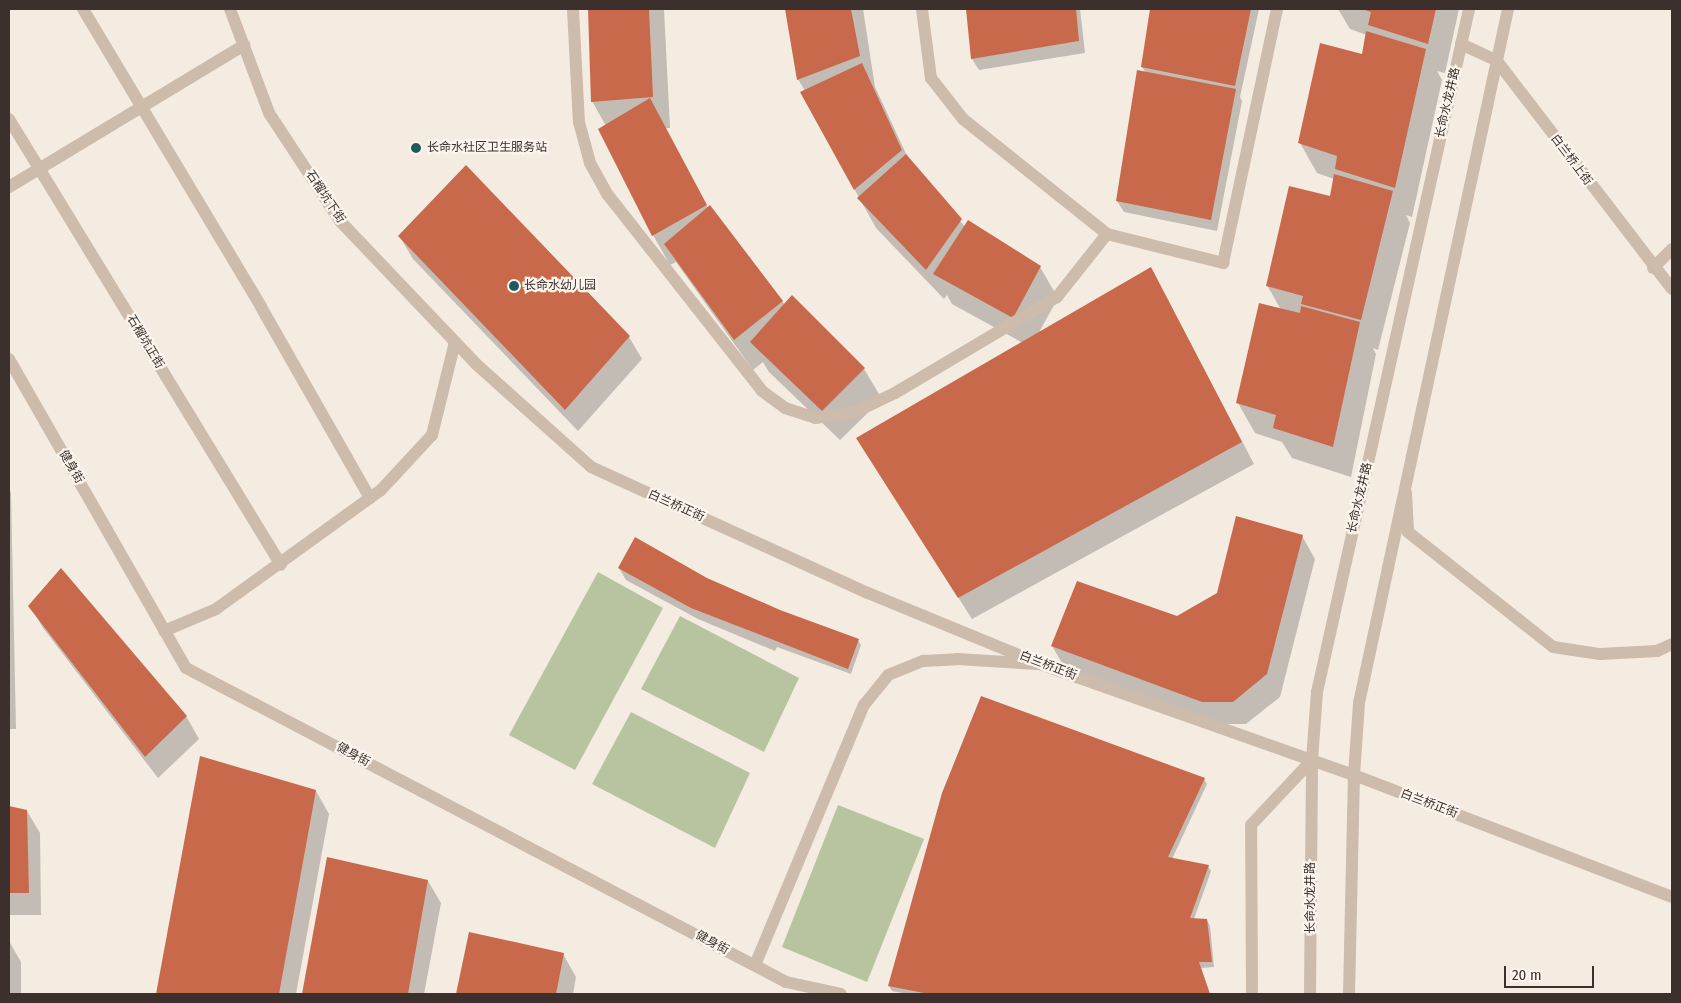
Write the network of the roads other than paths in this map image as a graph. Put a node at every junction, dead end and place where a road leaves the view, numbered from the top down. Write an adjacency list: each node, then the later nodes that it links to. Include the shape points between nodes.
1 (83, 9): 11 (street)
2 (230, 9): 8 (street, 石榴坑下街)
3 (573, 9): 15 (street, via 579,122 590,163 608,195 762,391 785,408 815,418 855,412 895,393 1057,298)
4 (922, 9): 15 (street, via 931,78 963,119)
5 (1277, 9): 15 (street, via 1223,263)
6 (1469, 9): 9 (street, 长命水龙井路)
7 (1508, 9): 10 (street)
8 (244, 44): 11 (street); 19 (street, 石榴坑下街, via 269,113 340,221)
9 (1461, 44): 10 (street, 白兰桥上街); 28 (street, 长命水龙井路, via 1317,692)
10 (1497, 62): 17 (street, 白兰桥上街); 22 (street)
11 (140, 106): 13 (street); 23 (street)
12 (9, 119): 13 (street, 石榴坑正街)
13 (38, 167): 14 (street); 24 (street, 石榴坑正街)
14 (9, 187)
15 (1107, 234)
16 (1672, 249): 17 (street)
17 (1653, 268): 18 (street, 白兰桥上街)
18 (1672, 289)
19 (455, 342): 20 (street, 石榴坑下街); 23 (street, via 432,434)
20 (468, 355): 27 (street, 白兰桥正街, via 591,467 868,593)
21 (9, 359): 25 (street, 健身街)
22 (1405, 489): 26 (street, via 1408,532 1553,648 1600,654 1657,651); 29 (street, via 1359,703)
23 (370, 498): 24 (street)
24 (281, 565): 25 (street, via 216,609)
25 (164, 632): 31 (street, 健身街, via 186,668)
26 (1672, 644)
27 (1040, 664): 28 (street, 白兰桥正街); 31 (street, via 957,659 923,661 888,675 864,705)
28 (1312, 760): 29 (street, 白兰桥正街); 33 (street, via 1251,825); 34 (street, 长命水龙井路)
29 (1354, 775): 30 (street, 白兰桥正街); 35 (street)
30 (1672, 897)
31 (755, 965): 32 (street, 健身街, via 786,982)
32 (841, 994)
33 (1252, 994)
34 (1310, 994)
35 (1349, 994)

